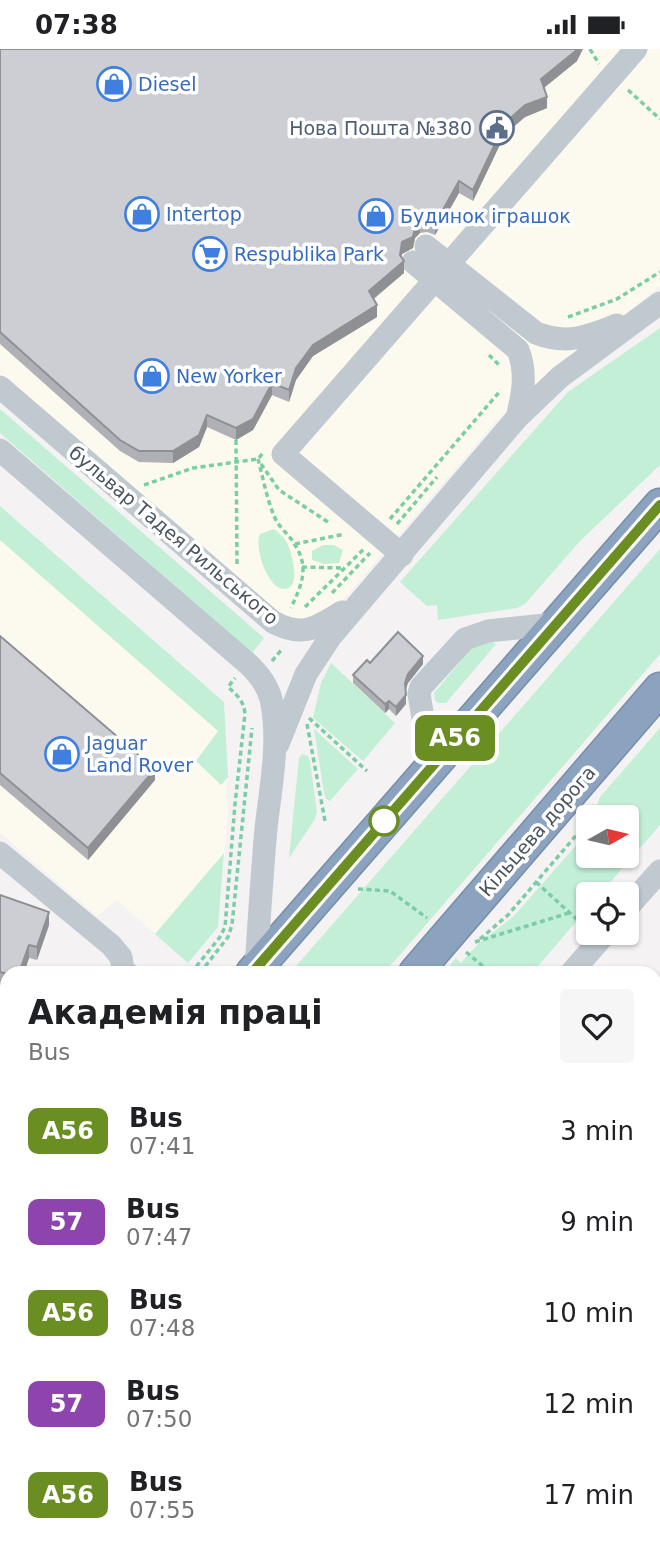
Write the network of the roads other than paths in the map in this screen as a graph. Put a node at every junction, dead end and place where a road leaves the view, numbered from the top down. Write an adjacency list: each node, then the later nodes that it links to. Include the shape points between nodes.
1 (636, 49): 3 (street)
2 (419, 254): 3 (street)
3 (442, 272): 4 (street, via 536,333 557,340 589,335); 6 (street, via 518,350 524,375); 9 (street, via 284,454 366,541)
4 (656, 306): 6 (street, via 560,377)
5 (0, 387): 10 (street, бульвар Тадея Рильського, via 272,622 304,631)
6 (517, 418): 9 (street)
7 (0, 450): 13 (street, via 240,672 260,675 271,699)
8 (660, 505): 11 (highway)
9 (402, 555): 10 (street)
10 (360, 601): 13 (street, via 306,674)
11 (560, 620): 14 (highway); 14 (street, via 465,639 421,687)
12 (660, 689): 22 (highway, Кільцева дорога)
13 (275, 750): 20 (street)
14 (430, 766): 21 (highway)
15 (0, 853): 19 (street, via 111,945)
16 (660, 871): 17 (street)
17 (639, 894)
18 (596, 945): 23 (street)
19 (122, 966)
20 (254, 966)
21 (258, 966)
22 (421, 966)
23 (577, 966)

